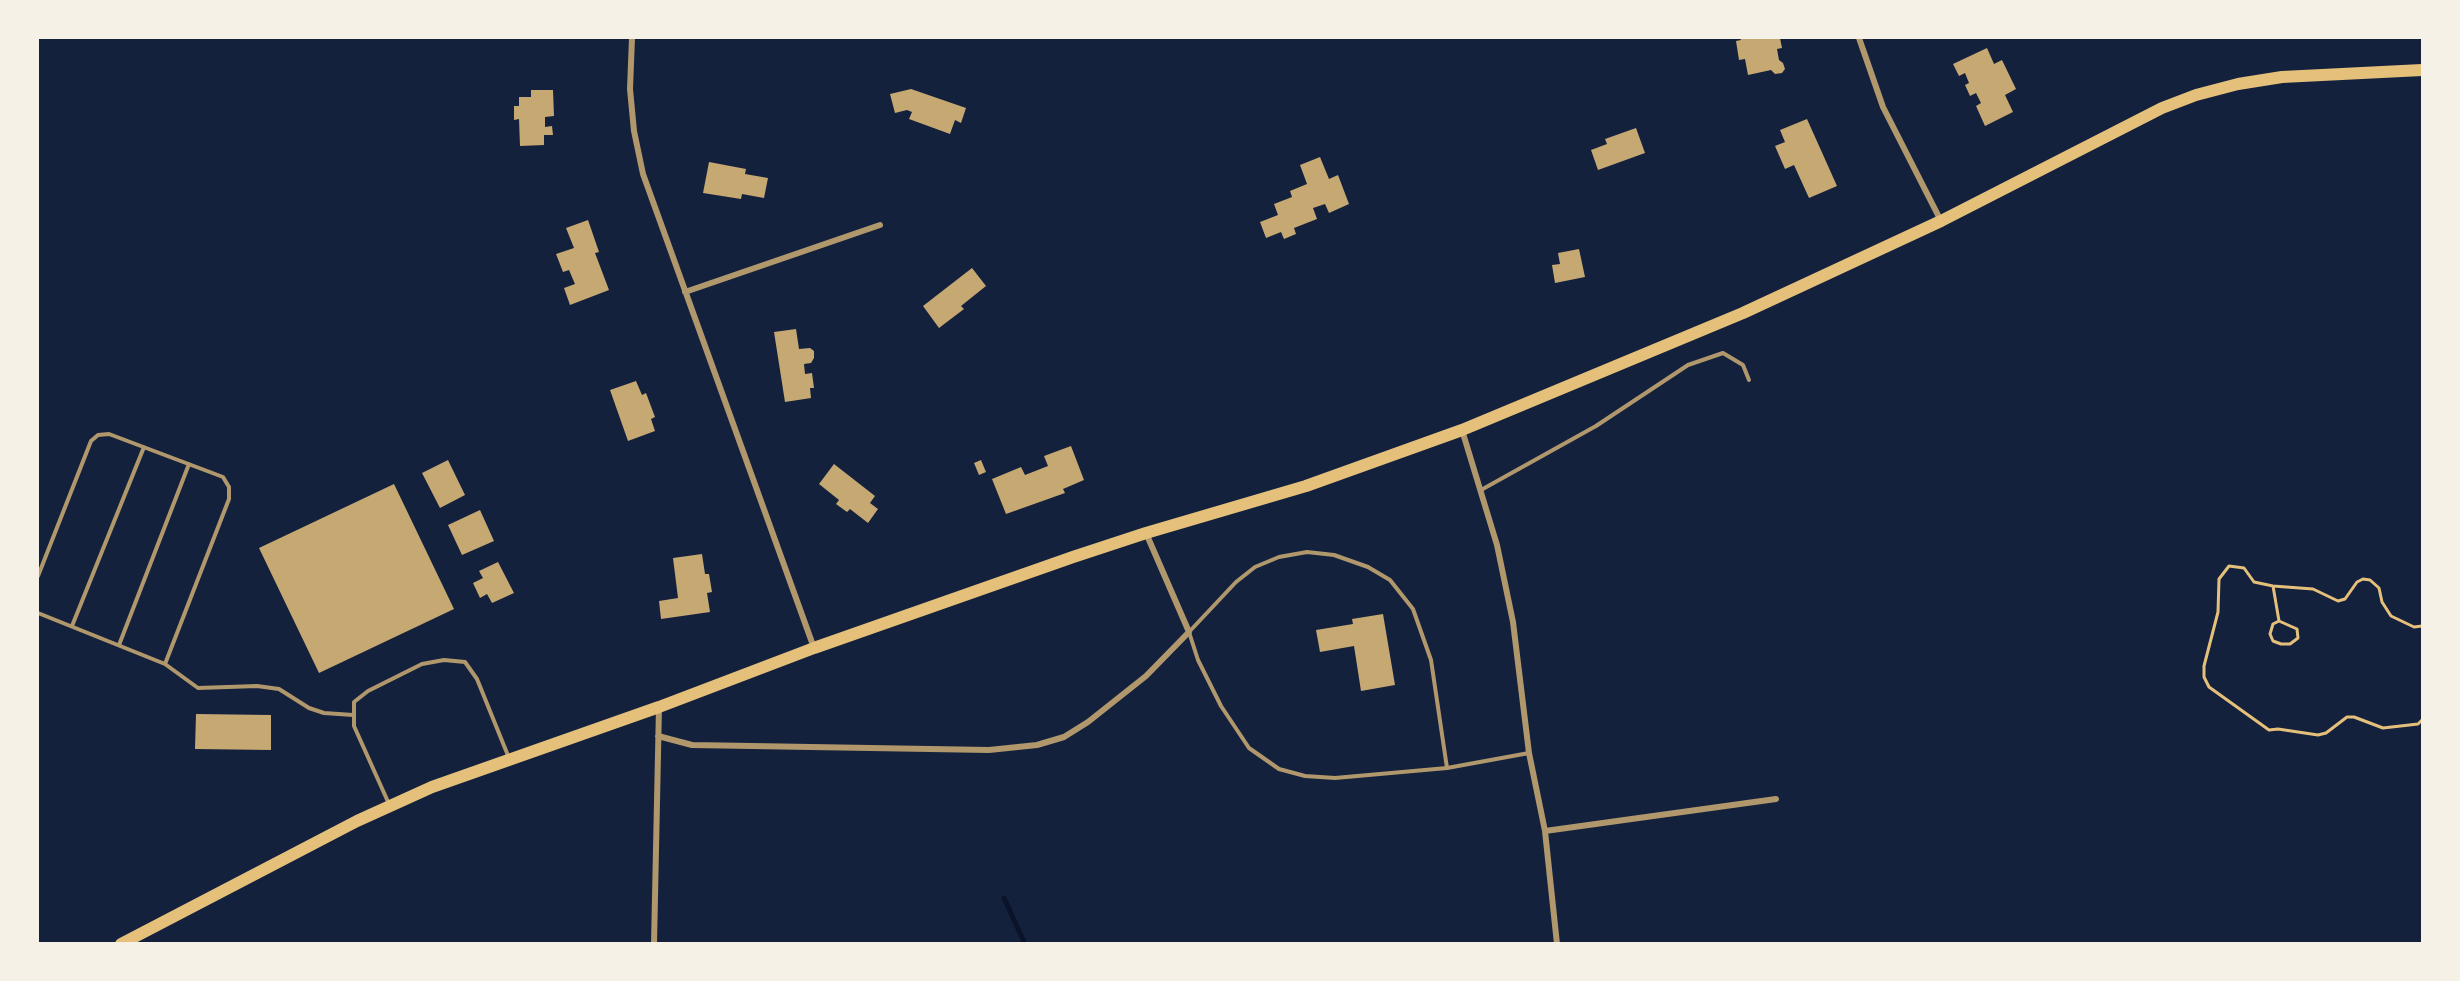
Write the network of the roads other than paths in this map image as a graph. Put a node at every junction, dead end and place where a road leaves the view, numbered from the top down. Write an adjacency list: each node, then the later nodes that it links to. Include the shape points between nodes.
1 (632, 38): 6 (street, via 630,88 634,131 643,174)
2 (1860, 38): 4 (street, via 1883,107)
3 (2422, 70): 4 (main road, via 2282,77 2196,95 2129,123)
4 (1941, 221): 8 (main road, via 1743,313)
5 (880, 225): 6 (street)
6 (685, 292): 18 (street)
7 (1749, 380): 11 (lane, via 1743,365 1723,353 1688,365 1596,426)
8 (1462, 430): 11 (street); 12 (main road, via 1306,486)
9 (144, 447): 10 (lane); 13 (lane, via 109,434 98,435 91,441); 15 (lane)
10 (189, 464): 17 (lane); 19 (lane, via 223,477 229,486 229,499)
11 (1480, 490): 23 (street, via 1497,545 1513,622)
12 (1146, 533): 16 (street); 18 (main road)
13 (38, 576)
14 (38, 613): 15 (lane)
15 (72, 626): 17 (lane)
16 (1189, 632): 22 (street, via 1146,676 1088,722 1037,745 989,750 692,745); 25 (lane, via 1221,706 1249,748 1279,769 1335,778); 25 (lane, via 1236,582 1255,567 1279,557 1307,552 1334,555 1368,567 1390,580 1413,609 1431,660)
17 (119, 645): 19 (lane)
18 (814, 648): 20 (main road)
19 (165, 664): 21 (lane, via 198,688 279,689 309,708)
20 (659, 707): 22 (street); 24 (main road)
21 (353, 715): 24 (lane, via 354,702 368,691 422,664 465,662 477,679); 27 (lane, via 354,726)
22 (658, 736): 30 (street)
23 (1529, 753): 25 (lane); 28 (street)
24 (509, 759): 27 (main road)
25 (1447, 768)
26 (1776, 800): 28 (street)
27 (390, 806): 29 (main road)
28 (1545, 831): 31 (street)
29 (121, 944)
30 (654, 944)
31 (1557, 944)

